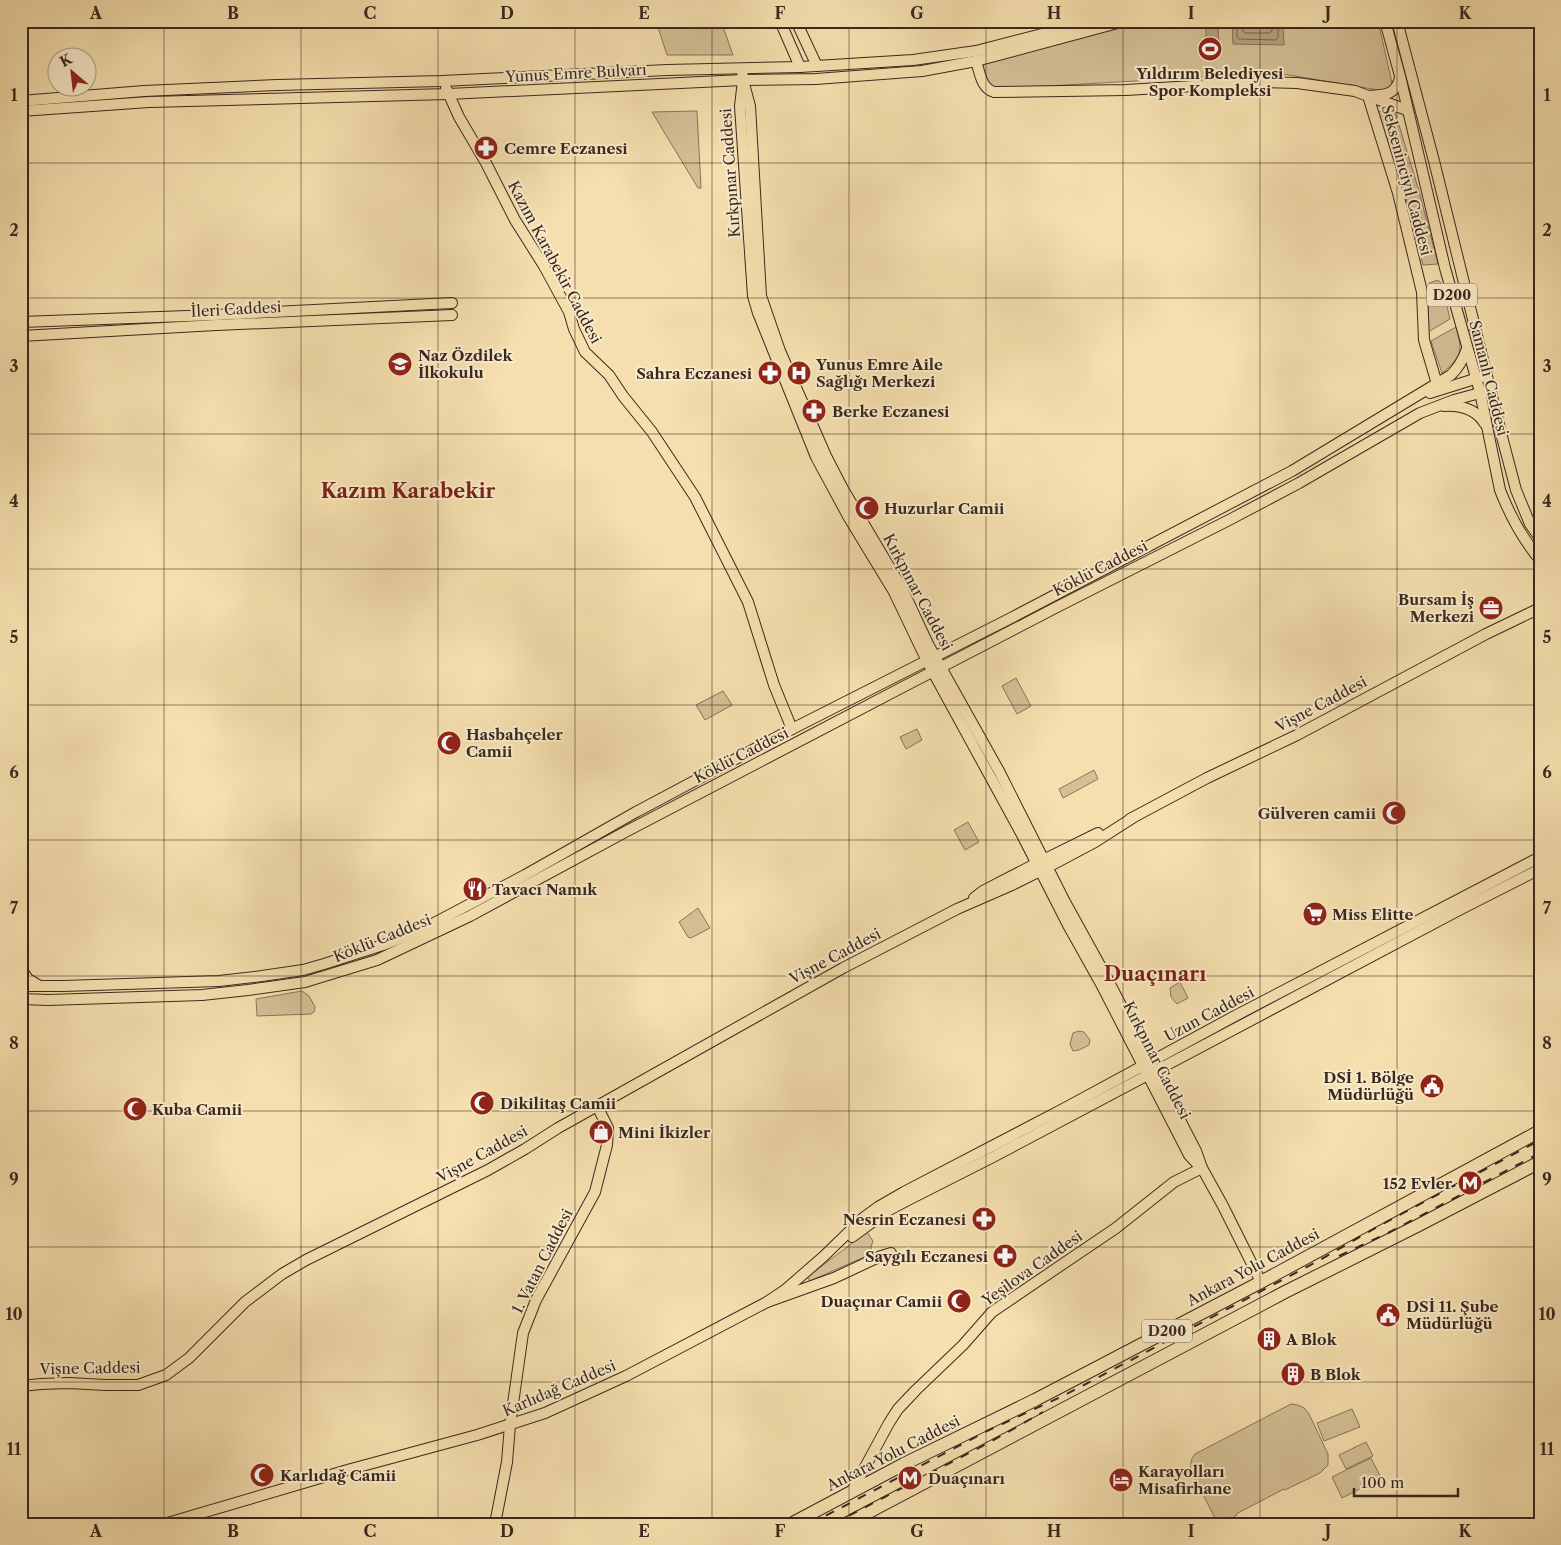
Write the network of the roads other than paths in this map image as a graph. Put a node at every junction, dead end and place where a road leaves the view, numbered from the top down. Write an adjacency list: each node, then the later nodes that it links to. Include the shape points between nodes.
1 (780, 21): 9 (main road)
2 (796, 21): 8 (main road)
3 (1093, 21): 8 (main road, Yunus Emre Bulvarı, via 952,55)
4 (1125, 21): 7 (main road, Yunus Emre Bulvarı)
5 (1385, 21): 11 (main road, Samanlı Caddesi / D200)
6 (1397, 21): 24 (main road, Samanlı Caddesi / D200)
7 (976, 61): 12 (main road, Yunus Emre Bulvarı, via 922,71 816,79); 15 (main road, Sekseninciyıl Caddesi, via 984,86 994,92 1126,90 1261,82 1306,84)
8 (817, 66): 9 (main road, Yunus Emre Bulvarı)
9 (800, 67): 10 (main road, Yunus Emre Bulvarı)
10 (742, 69): 12 (main road, Kırkpınar Caddesi); 13 (main road, Yunus Emre Bulvarı)
11 (1400, 76): 15 (main road, via 1395,90); 17 (main road, Samanlı Caddesi / D200)
12 (743, 80): 14 (main road, Yunus Emre Bulvarı); 35 (main road, Kırkpınar Caddesi, via 750,106 761,296 826,456 902,588)
13 (442, 81): 14 (main road, Kazım Karabekir Caddesi); 16 (main road, Yunus Emre Bulvarı, via 268,85)
14 (448, 94): 18 (main road, Yunus Emre Bulvarı, via 149,102); 37 (main road, Kazım Karabekir Caddesi, via 515,220 569,312 585,352 609,375 695,497 748,602 774,685)
15 (1368, 96): 17 (main road); 26 (main road, Sekseninciyıl Caddesi, via 1398,193 1422,292 1424,340)
16 (21, 100)
17 (1407, 110): 23 (main road, Samanlı Caddesi / D200)
18 (21, 111)
19 (452, 303): 21 (main road, İleri Caddesi)
20 (452, 315): 22 (main road, İleri Caddesi)
21 (21, 322)
22 (21, 336)
23 (1467, 349): 25 (main road, Samanlı Caddesi / D200); 26 (main road, via 1459,368)
24 (1487, 376): 25 (main road); 27 (main road, Samanlı Caddesi / D200)
25 (1476, 379): 28 (main road, Samanlı Caddesi / D200); 30 (main road, via 1435,391)
26 (1437, 384): 30 (main road)
27 (1491, 390): 28 (main road, Köklü Caddesi); 32 (main road, Samanlı Caddesi / D200, via 1516,490 1530,524)
28 (1480, 392): 29 (main road, Köklü Caddesi); 31 (main road, Samanlı Caddesi / D200)
29 (1436, 407): 31 (main road, via 1469,409); 36 (main road, Köklü Caddesi, via 1239,515)
30 (1397, 408): 35 (main road, Köklü Caddesi, via 1292,471)
31 (1486, 426): 33 (main road, Samanlı Caddesi / D200, via 1496,476 1506,505 1525,542)
32 (1540, 538)
33 (1540, 560)
34 (1539, 604): 39 (main road, Vişne Caddesi, via 1297,735 1134,817 1095,842)
35 (931, 658): 36 (main road, Kırkpınar Caddesi); 37 (main road, Köklü Caddesi)
36 (937, 670): 39 (main road, Kırkpınar Caddesi, via 1000,771); 44 (main road, Köklü Caddesi, via 470,916 377,960 305,982 220,993)
37 (792, 729): 43 (main road, Köklü Caddesi, via 460,910 421,930 361,953 303,970 219,981)
38 (1540, 857): 45 (main road, Uzun Caddesi, via 1357,952)
39 (1042, 865): 45 (main road, Kırkpınar Caddesi); 46 (main road, Vişne Caddesi, via 983,891 957,910 818,981)
40 (1540, 869): 45 (main road, Uzun Caddesi)
41 (21, 969): 43 (main road, via 28,979)
42 (22, 983): 43 (main road, Köklü Caddesi)
43 (42, 986)
44 (21, 999)
45 (1149, 1069): 49 (main road, Kırkpınar Caddesi, via 1189,1155); 52 (main road, Uzun Caddesi, via 891,1199 863,1218 824,1256)
46 (597, 1106): 53 (main road, Vişne Caddesi, via 483,1173 282,1274 245,1302 189,1358 166,1375 138,1385 69,1383); 54 (main road, 1. Vatan Caddesi, via 608,1128 595,1192 536,1300 523,1333)
47 (1540, 1131): 51 (highway, Ankara Yolu Caddesi / D200)
48 (1540, 1162): 59 (highway, D200, via 1285,1292)
49 (1202, 1168): 51 (main road, Kırkpınar Caddesi); 55 (main road, Yeşilova Caddesi, via 1174,1182 1116,1228 992,1312 898,1409)
50 (891, 1254): 52 (main road, Karlıdağ Caddesi)
51 (1261, 1282): 55 (highway, Ankara Yolu Caddesi / D200, via 1035,1400)
52 (768, 1302): 54 (main road, Karlıdağ Caddesi, via 626,1376 553,1410)
53 (21, 1386)
54 (510, 1425): 56 (main road, Karlıdağ Caddesi); 57 (main road, 1. Vatan Caddesi, via 507,1462)
55 (852, 1490): 58 (highway, Ankara Yolu Caddesi / D200)
56 (164, 1524)
57 (494, 1524)
58 (791, 1524)
59 (846, 1524)

